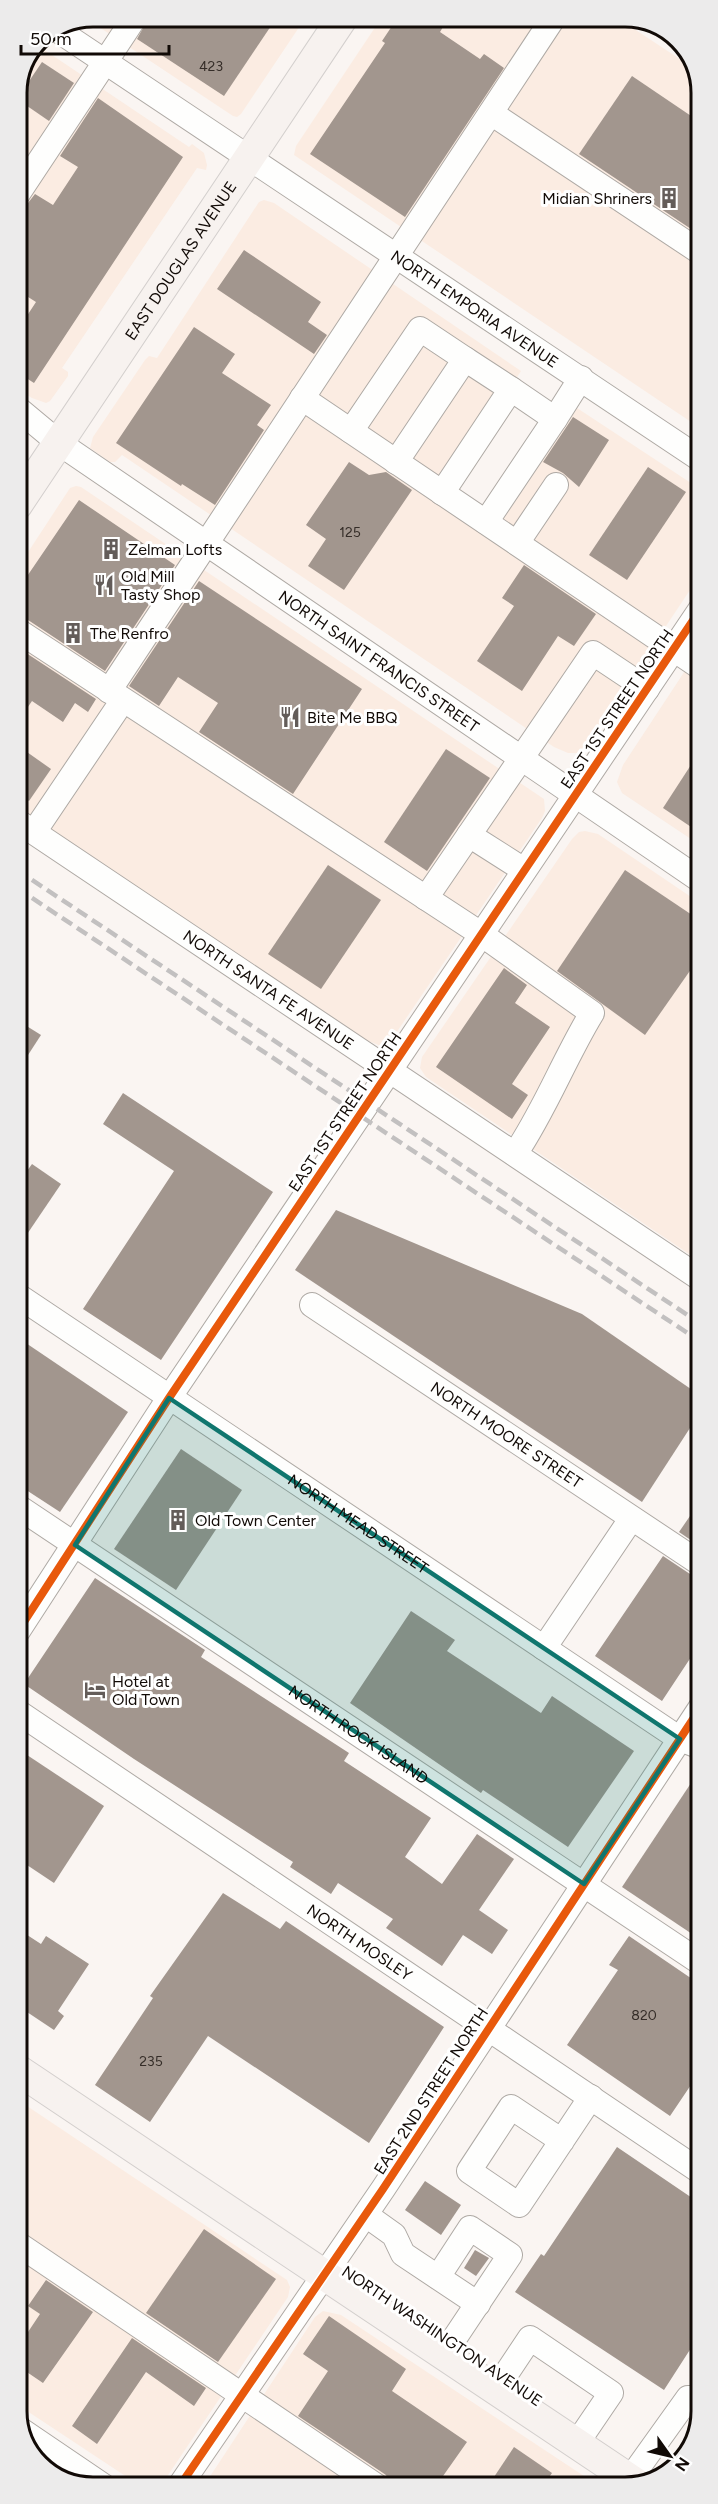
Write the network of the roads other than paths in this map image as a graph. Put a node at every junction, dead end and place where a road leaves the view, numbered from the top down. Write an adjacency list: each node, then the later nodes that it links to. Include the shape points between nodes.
1 (128, 27): 5 (street)
2 (336, 27): 7 (main road, EAST DOUGLAS AVENUE)
3 (547, 27): 6 (street)
4 (64, 34): 5 (street, NORTH EMPORIA AVENUE)
5 (106, 62): 7 (street, NORTH EMPORIA AVENUE); 8 (street)
6 (491, 112): 9 (street); 10 (street)
7 (249, 157): 10 (street, NORTH EMPORIA AVENUE); 18 (main road, EAST DOUGLAS AVENUE)
8 (27, 179)
9 (691, 246)
10 (397, 256): 12 (street, NORTH EMPORIA AVENUE); 14 (street)
11 (465, 359): 13 (street); 17 (street, via 420,329); 20 (street)
12 (581, 378): 16 (street); 19 (street, NORTH EMPORIA AVENUE)
13 (511, 389): 16 (street); 23 (street)
14 (302, 398): 17 (street); 26 (street)
15 (27, 416): 18 (street, NORTH SAINT FRANCIS STREET)
16 (555, 419): 24 (street)
17 (351, 431): 20 (street)
18 (59, 443): 22 (main road, EAST DOUGLAS AVENUE); 26 (street, NORTH SAINT FRANCIS STREET)
19 (691, 448)
20 (396, 462): 23 (street)
21 (556, 485): 25 (street)
22 (27, 490)
23 (442, 492): 24 (street)
24 (486, 522): 25 (street)
25 (517, 543): 29 (street)
26 (206, 544): 32 (street); 33 (street, NORTH SAINT FRANCIS STREET)
27 (691, 624): 29 (street, EAST 1ST STREET NORTH)
28 (27, 637): 32 (street)
29 (674, 649): 30 (street); 31 (street, EAST 1ST STREET NORTH)
30 (691, 661)
31 (647, 689): 33 (street, via 593,652); 34 (street, EAST 1ST STREET NORTH)
32 (116, 696): 35 (street); 40 (street)
33 (521, 759): 34 (street, NORTH SAINT FRANCIS STREET); 37 (street)
34 (575, 795): 38 (street, EAST 1ST STREET NORTH); 39 (street, NORTH SAINT FRANCIS STREET)
35 (27, 824)
36 (27, 828): 42 (street, NORTH SANTA FE AVENUE)
37 (469, 835): 38 (street); 40 (street)
38 (524, 870): 41 (street, EAST 1ST STREET NORTH)
39 (691, 874)
40 (426, 898): 41 (street)
41 (481, 934): 42 (street, EAST 1ST STREET NORTH); 43 (street, via 592,1013)
42 (390, 1070): 43 (street, NORTH SANTA FE AVENUE); 47 (street, EAST 1ST STREET NORTH)
43 (515, 1154): 44 (street, NORTH SANTA FE AVENUE)
44 (691, 1273)
45 (27, 1302): 47 (street, NORTH MEAD STREET)
46 (312, 1305): 49 (street, NORTH MOORE STREET)
47 (170, 1398): 50 (street, EAST 1ST STREET NORTH); 53 (street, NORTH MEAD STREET)
48 (27, 1513): 50 (street, NORTH ROCK ISLAND)
49 (631, 1519): 51 (street, NORTH MOORE STREET); 53 (street)
50 (75, 1545): 52 (street, EAST 1ST STREET NORTH); 56 (street, NORTH ROCK ISLAND)
51 (691, 1558)
52 (27, 1617)
53 (544, 1648): 55 (street, NORTH MEAD STREET)
54 (27, 1718): 58 (street, NORTH MOSLEY)
55 (690, 1743): 56 (street, EAST 2ND STREET NORTH)
56 (584, 1884): 57 (street, NORTH ROCK ISLAND); 58 (street, EAST 2ND STREET NORTH)
57 (691, 1956)
58 (489, 2028): 60 (street, NORTH MOSLEY); 63 (street, EAST 2ND STREET NORTH)
59 (27, 2076): 65 (main road, NORTH WASHINGTON AVENUE)
60 (591, 2097): 61 (street); 62 (street, NORTH MOSLEY)
61 (562, 2141)
62 (691, 2165)
63 (366, 2215): 65 (street, EAST 2ND STREET NORTH); 66 (street, via 394,2235 403,2254)
64 (27, 2250): 70 (street)
65 (325, 2274): 68 (main road, NORTH WASHINGTON AVENUE); 70 (street, EAST 2ND STREET NORTH)
66 (438, 2277): 67 (street); 67 (street, via 470,2228 500,2248 510,2255)
67 (478, 2304): 68 (street)
68 (444, 2354): 69 (main road, NORTH WASHINGTON AVENUE)
69 (496, 2389): 73 (main road, NORTH WASHINGTON AVENUE); 73 (street, via 530,2338 612,2393)
70 (243, 2394): 76 (street, EAST 2ND STREET NORTH); 77 (street)
71 (691, 2398): 74 (street)
72 (34, 2439): 75 (street)
73 (577, 2443): 78 (main road, NORTH WASHINGTON AVENUE)
74 (639, 2476)
75 (90, 2477)
76 (186, 2477)
77 (363, 2477)
78 (627, 2477)

